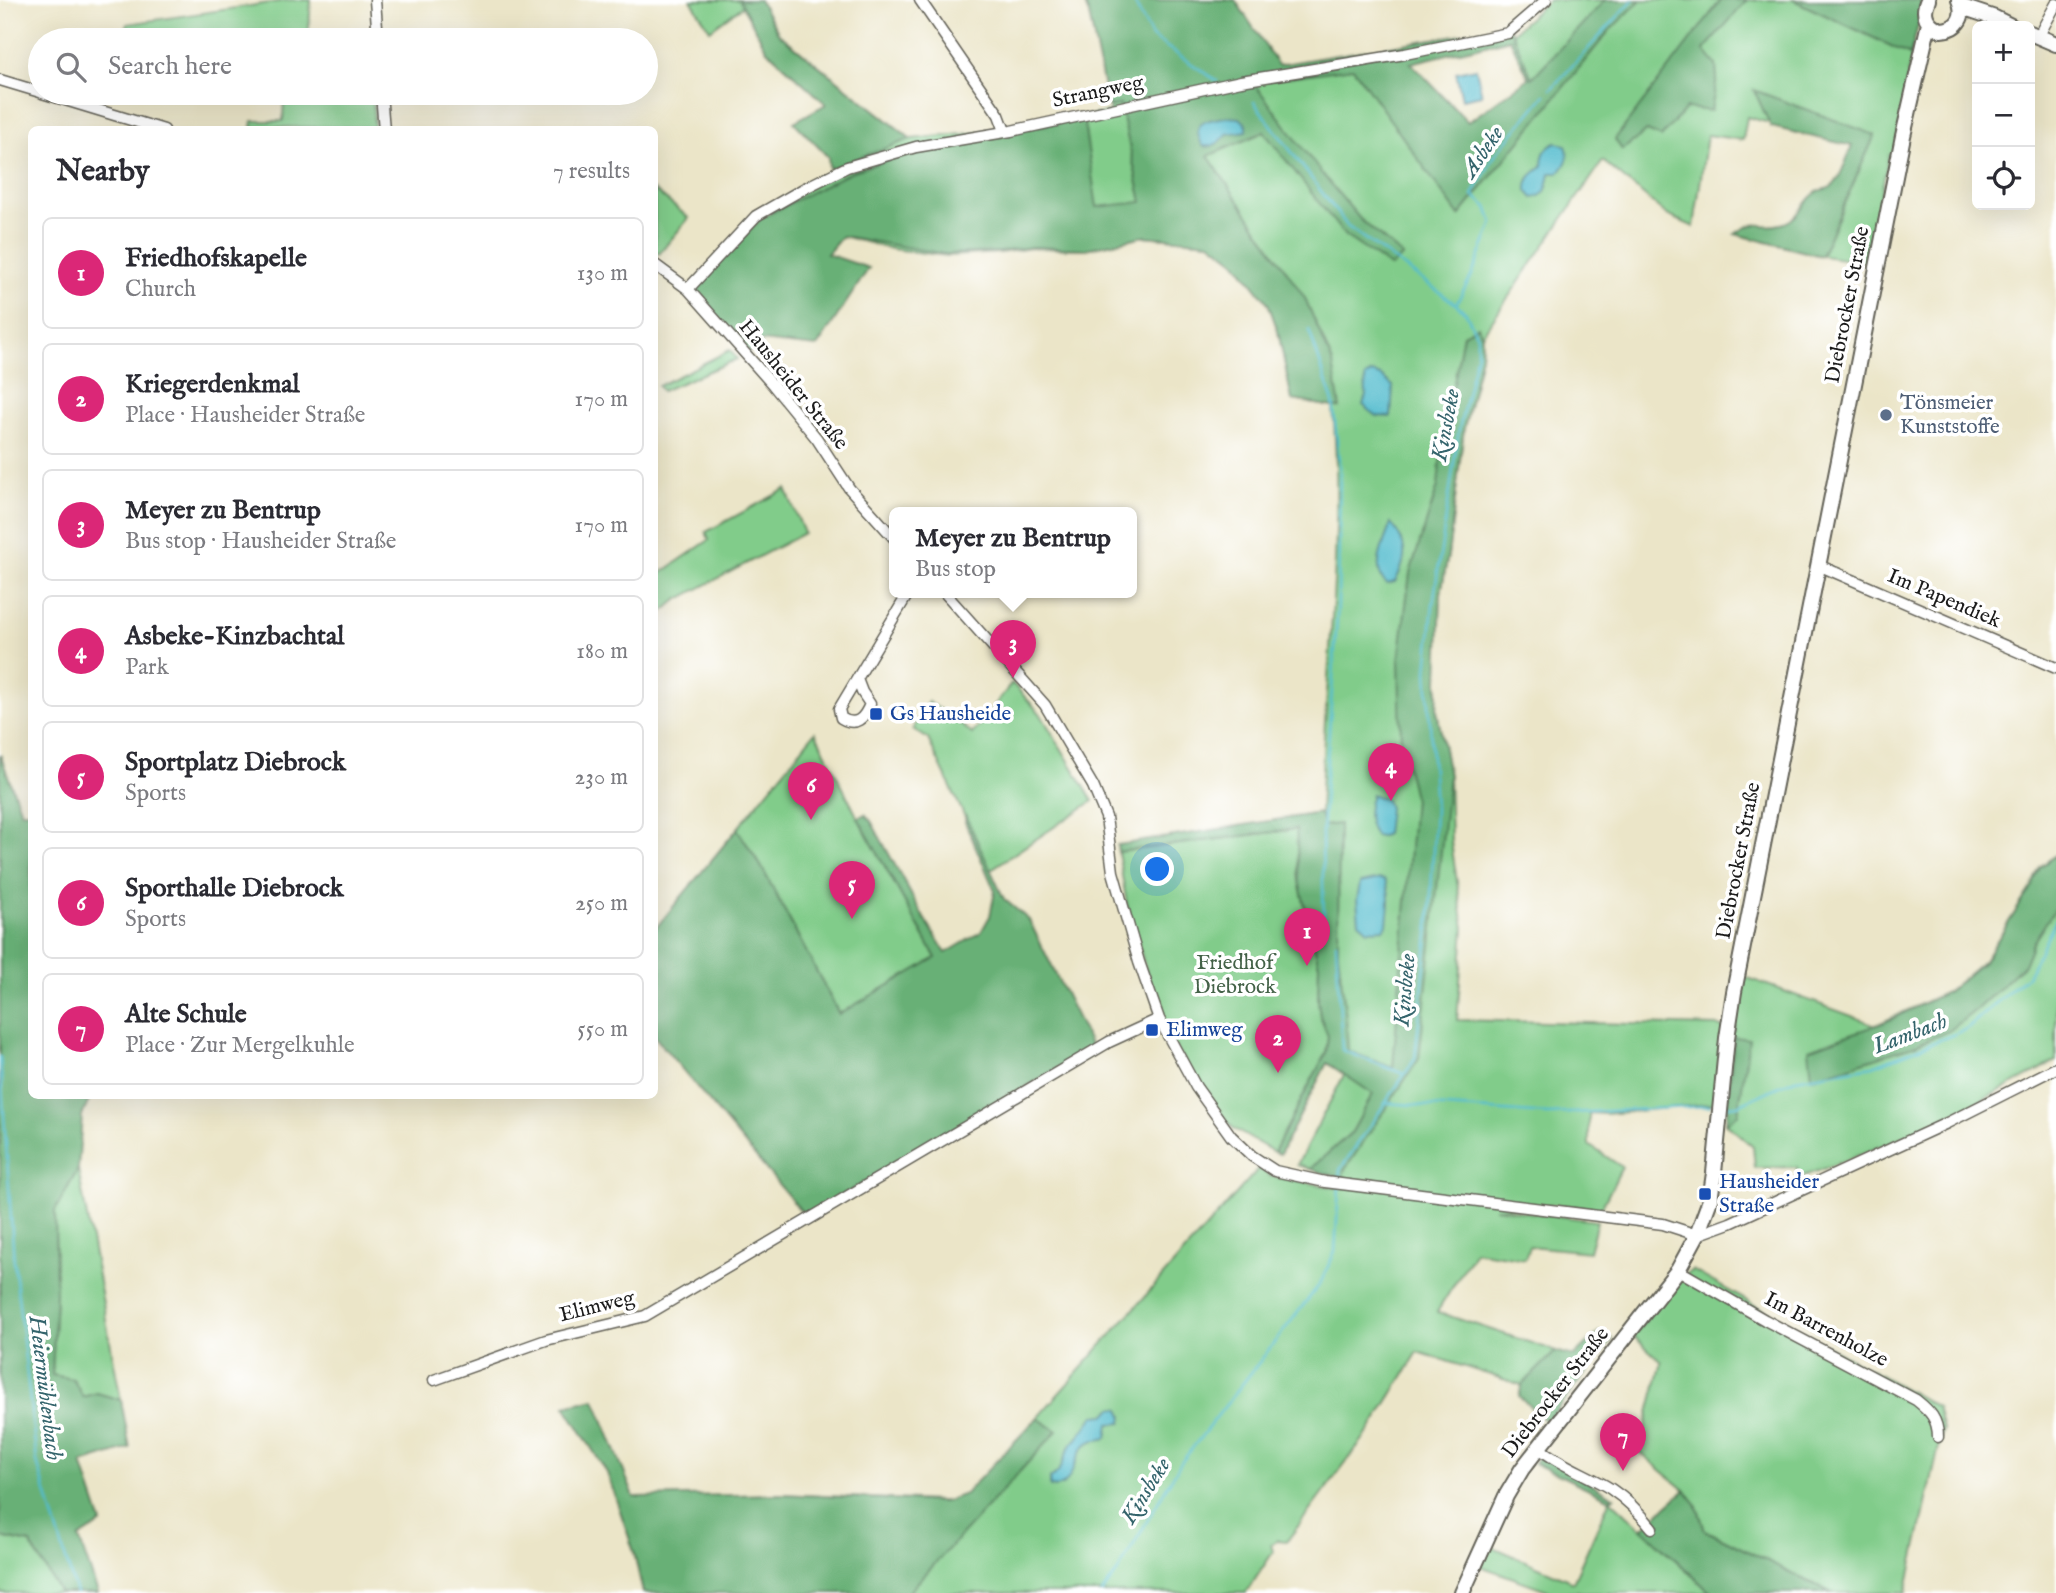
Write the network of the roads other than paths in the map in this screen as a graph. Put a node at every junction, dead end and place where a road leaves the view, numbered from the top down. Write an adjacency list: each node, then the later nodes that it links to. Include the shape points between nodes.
1 (374, 0): 9 (street)
2 (920, 0): 19 (street, via 999,115)
3 (1546, 0): 19 (street, Strangweg, via 1508,33 1251,79)
4 (1928, 0): 8 (main road, via 1924,10)
5 (2056, 4): 10 (street)
6 (1960, 10): 7 (main road); 8 (main road, via 1948,29)
7 (1977, 21)
8 (1935, 26): 23 (main road, Diebrocker Straße, via 1935,37 1917,74 1903,136)
9 (376, 28)
10 (2035, 34)
11 (2035, 35): 12 (main road)
12 (2056, 44)
13 (0, 80): 14 (street)
14 (28, 88)
15 (83, 105): 17 (street)
16 (383, 105): 18 (street)
17 (151, 126)
18 (384, 126)
19 (1005, 131): 21 (street, Strangweg, via 916,147 848,167 805,188 756,216)
20 (658, 267): 21 (street, Hausheider Straße)
21 (688, 289): 22 (street, Hausheider Straße, via 800,417 849,488)
22 (889, 532)
23 (1818, 565): 26 (street, Im Papendiek); 30 (main road, Diebrocker Straße, via 1734,992 1710,1200)
24 (905, 598): 27 (street)
25 (949, 598): 28 (street, via 1045,705 1097,795 1106,817 1121,902)
26 (2056, 668)
27 (858, 679)
28 (1159, 1019): 30 (street, via 1217,1117 1239,1144 1275,1171 1325,1182 1663,1224); 32 (street, Elimweg, via 1109,1042 645,1316 546,1340)
29 (2056, 1068): 30 (street, via 1796,1194)
30 (1697, 1235): 31 (main road, Diebrocker Straße)
31 (1678, 1270): 33 (street, Im Barrenholze, via 1916,1400 1932,1413); 34 (main road, Diebrocker Straße)
32 (434, 1380)
33 (1938, 1437)
34 (1538, 1447): 35 (street, via 1612,1489); 36 (main road, Diebrocker Straße, via 1506,1496)
35 (1652, 1528)
36 (1462, 1593)

